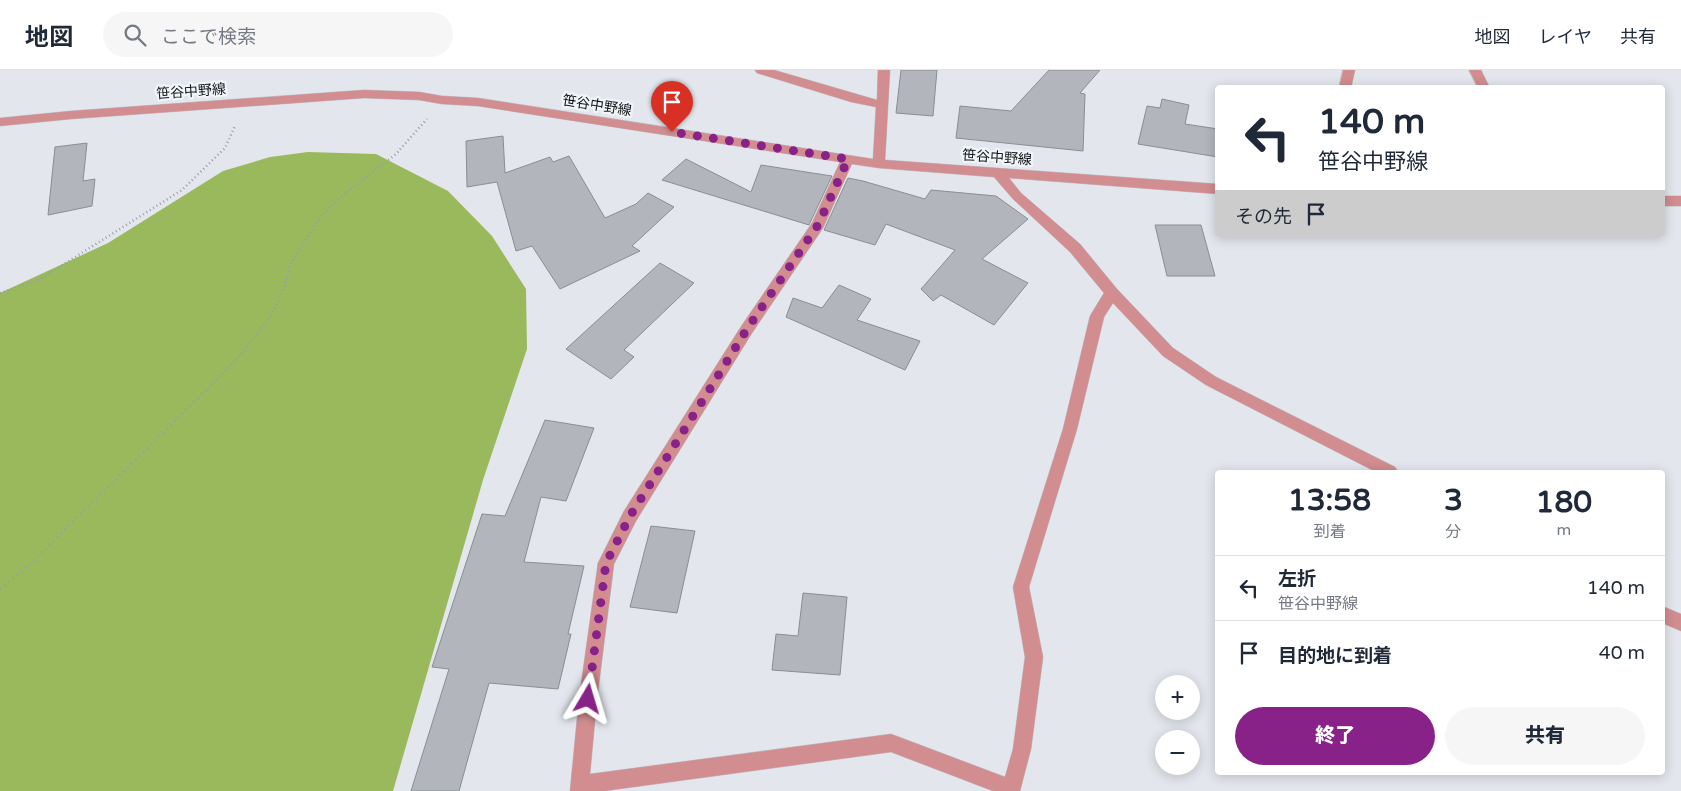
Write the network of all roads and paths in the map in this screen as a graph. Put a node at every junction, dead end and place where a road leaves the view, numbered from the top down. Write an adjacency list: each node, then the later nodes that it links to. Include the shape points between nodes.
1 (761, 70): 9 (street)
2 (884, 70): 9 (street)
3 (1349, 70): 5 (street)
4 (1475, 70): 6 (street)
5 (1346, 85)
6 (1482, 85)
7 (442, 100): 8 (street, 笹谷中野線, via 364,94); 11 (street, 笹谷中野線, via 478,102); 20 (path, via 396,154 321,216 291,263 272,314 239,357 28,566)
8 (244, 102): 10 (street, 笹谷中野線); 17 (path, via 226,148 182,190 37,281)
9 (883, 105): 12 (street)
10 (0, 122)
11 (848, 159): 12 (street, 笹谷中野線); 23 (street, via 818,225 716,378 630,516 606,563)
12 (879, 164): 13 (street, 笹谷中野線)
13 (997, 172): 14 (street, 笹谷中野線); 18 (street, via 1018,196 1075,248)
14 (1215, 189)
15 (1665, 201): 16 (street)
16 (1681, 201)
17 (0, 293)
18 (1112, 293): 19 (street, via 1168,352 1211,381); 24 (street, via 1097,316 1070,429 1021,587 1034,657 1022,749)
19 (1386, 470)
20 (0, 589)
21 (1665, 615): 22 (street)
22 (1681, 623)
23 (580, 788): 24 (street, via 890,743)
24 (1011, 790)

